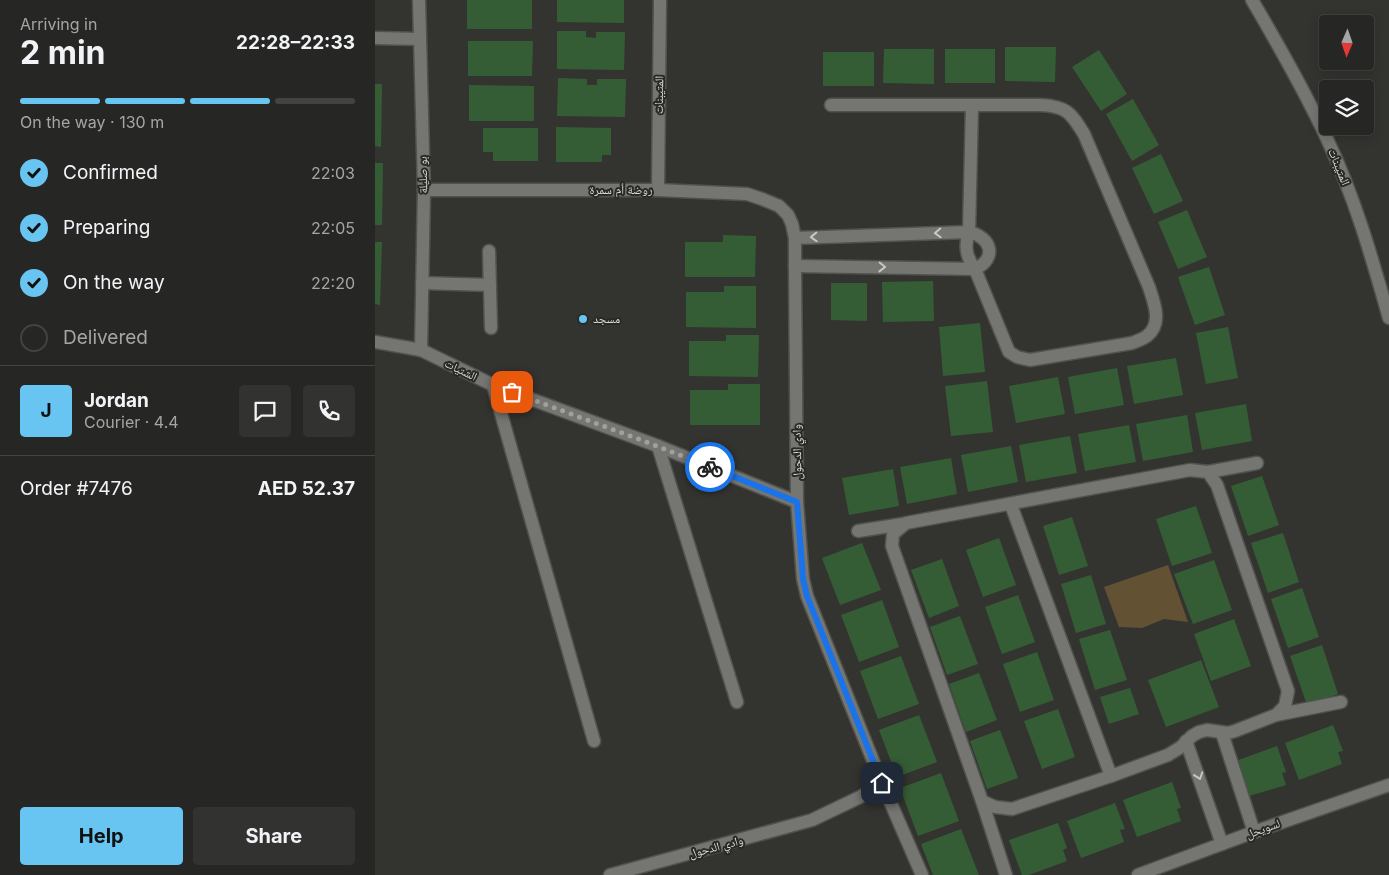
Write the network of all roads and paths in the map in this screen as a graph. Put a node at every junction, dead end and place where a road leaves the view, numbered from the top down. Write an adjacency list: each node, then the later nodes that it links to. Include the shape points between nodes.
1 (419, 0): 5 (street, بو صليلة)
2 (660, 0): 9 (street, المتيبنات)
3 (1252, 0): 17 (street, المتيبنات, via 1329,142 1364,233)
4 (375, 38): 5 (street)
5 (419, 38): 8 (street, بو صليلة)
6 (831, 105): 7 (street)
7 (972, 106): 10 (street); 14 (street, via 1055,106 1074,118 1085,134 1149,286 1157,318 1155,328 1132,343 1030,360 1017,357 1009,352)
8 (424, 190): 9 (street, روضة أم سمرة); 15 (street, بو صليلة)
9 (658, 190): 11 (street, روضة أم سمرة, via 747,194 762,198 779,206 787,215)
10 (969, 232): 11 (street, one-way to 11); 14 (street, via 966,251); 14 (street, via 983,237 989,249 986,261)
11 (795, 238): 13 (street, وادي الدحول)
12 (489, 251): 16 (street)
13 (795, 266): 14 (street, one-way to 14); 25 (street, وادي الدحول)
14 (975, 269)
15 (423, 282): 16 (street); 20 (street, بو صليلة)
16 (490, 285): 18 (street)
17 (1389, 318)
18 (491, 328)
19 (375, 342): 20 (street, الشتيات)
20 (421, 350): 21 (street, الشتيات)
21 (493, 385): 22 (street, الشتيات); 33 (street)
22 (657, 446): 25 (street, الشتيات); 29 (street)
23 (1257, 463): 24 (street)
24 (1208, 472): 26 (street, via 1190,470); 31 (street, via 1217,485 1288,690 1285,706)
25 (797, 502): 36 (street, وادي الدحول, via 807,596)
26 (1011, 505): 27 (street); 35 (street)
27 (906, 523): 28 (street); 38 (street, via 893,534 892,546)
28 (858, 531)
29 (737, 702)
30 (1341, 702): 31 (street)
31 (1276, 715): 32 (street)
32 (1222, 733): 34 (street, via 1207,730); 39 (street)
33 (594, 741)
34 (1186, 741): 35 (street, via 1167,755); 40 (street, one-way to 40)
35 (1111, 776): 38 (street, via 1012,809 995,807)
36 (882, 783): 41 (street, وادي الدحول, via 812,820); 42 (street)
37 (1389, 785): 39 (street, لسويحل)
38 (983, 801): 43 (street)
39 (1253, 832): 40 (street, لسويحل)
40 (1222, 844): 44 (street, لسويحل)
41 (610, 875)
42 (922, 875)
43 (1006, 875)
44 (1138, 875)

